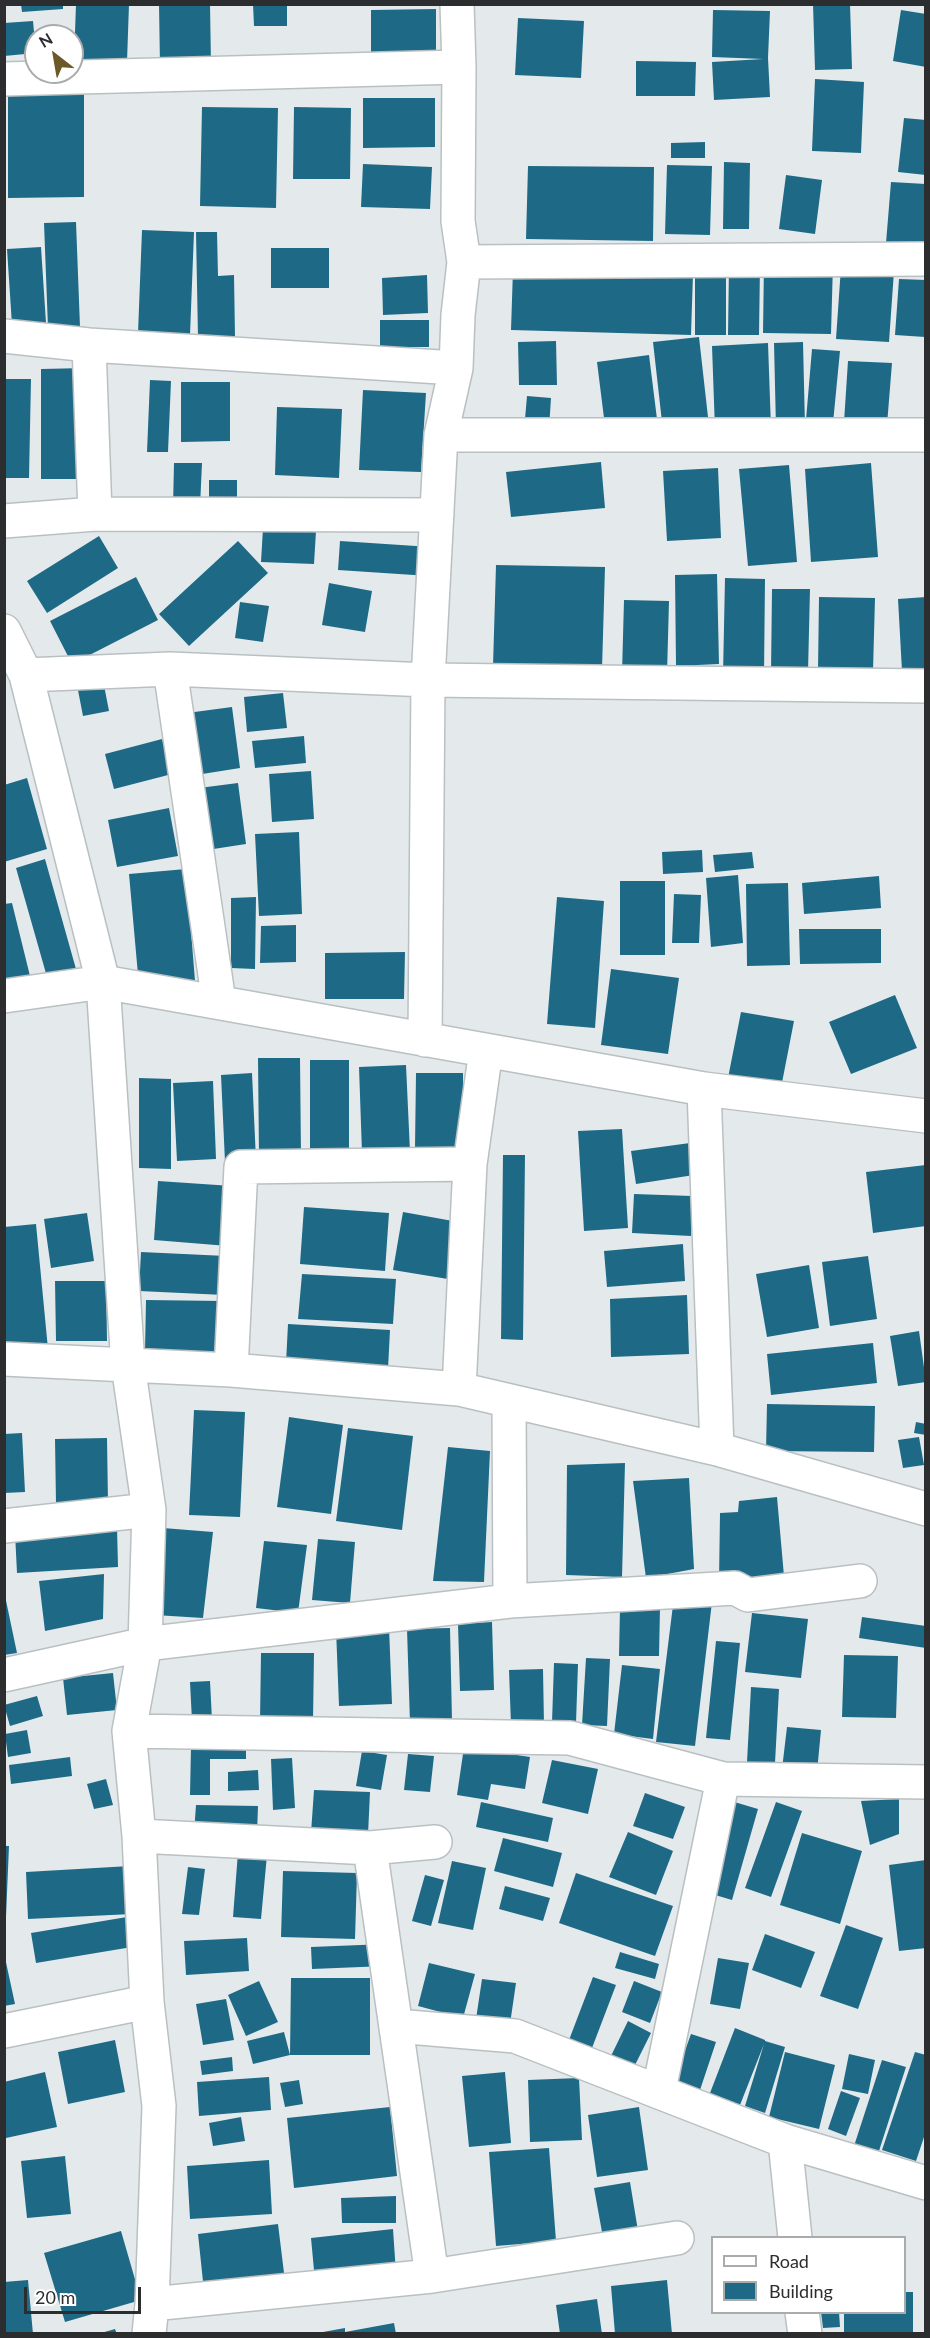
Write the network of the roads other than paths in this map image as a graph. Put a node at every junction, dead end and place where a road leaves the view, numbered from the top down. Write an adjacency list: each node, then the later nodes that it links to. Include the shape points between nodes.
1 (457, 4): 2 (street)
2 (459, 67): 3 (street); 5 (street, via 458,221)
3 (4, 79)
4 (926, 259): 5 (street)
5 (464, 262): 8 (street)
6 (4, 336): 7 (street)
7 (90, 345): 8 (street); 11 (street)
8 (456, 368): 9 (street)
9 (441, 435): 10 (street); 12 (street)
10 (926, 435)
11 (95, 514): 12 (street); 13 (street)
12 (437, 515): 17 (street)
13 (4, 521)
14 (4, 632): 16 (street)
15 (170, 669): 16 (street); 17 (street); 21 (street)
16 (26, 675): 19 (street)
17 (428, 680): 18 (street); 22 (street)
18 (926, 686)
19 (103, 982): 20 (street); 21 (street); 28 (street)
20 (4, 996)
21 (219, 1002): 22 (street)
22 (425, 1040): 23 (street)
23 (486, 1050): 24 (street); 26 (street)
24 (704, 1089): 25 (street); 32 (street)
25 (926, 1116)
26 (470, 1164): 29 (street, via 241,1167); 30 (street)
27 (4, 1359): 28 (street)
28 (128, 1365): 29 (street); 34 (street)
29 (231, 1370): 30 (street)
30 (459, 1389): 31 (street)
31 (509, 1401): 32 (street); 37 (street)
32 (717, 1449): 33 (street)
33 (926, 1509)
34 (149, 1510): 35 (street); 38 (street)
35 (4, 1526)
36 (860, 1581): 37 (street, via 748,1595 735,1588)
37 (510, 1601): 38 (street)
38 (145, 1644): 39 (street); 40 (street)
39 (4, 1675)
40 (129, 1731): 41 (street, via 570,1738); 43 (street)
41 (723, 1779): 42 (street); 49 (street)
42 (926, 1782)
43 (139, 1836): 45 (street); 46 (street)
44 (435, 1842): 45 (street)
45 (370, 1848): 47 (street)
46 (147, 2002): 48 (street); 56 (street, via 159,2106)
47 (396, 2026): 49 (street, via 515,2036); 54 (street)
48 (4, 2031)
49 (659, 2090): 50 (street)
50 (785, 2141): 51 (street); 52 (street)
51 (926, 2183)
52 (795, 2236)
53 (677, 2238): 54 (street)
54 (432, 2276): 56 (street)
55 (802, 2314): 57 (street)
56 (151, 2319)
57 (805, 2334)

